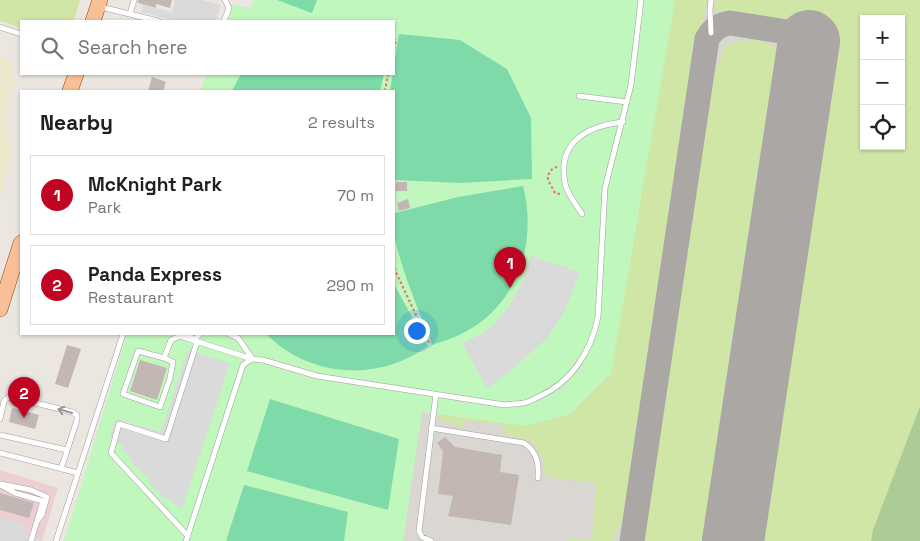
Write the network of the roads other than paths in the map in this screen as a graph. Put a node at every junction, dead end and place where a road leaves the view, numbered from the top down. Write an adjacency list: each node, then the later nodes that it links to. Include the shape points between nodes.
1 (134, 0): 6 (lane)
2 (225, 0): 9 (lane, via 229,8)
3 (641, 0): 16 (lane)
4 (711, 0): 11 (lane)
5 (99, 3): 6 (lane); 7 (main road)
6 (130, 14): 8 (lane)
7 (93, 20)
8 (154, 20)
9 (224, 20)
10 (0, 27): 12 (lane)
11 (711, 33)
12 (20, 34)
13 (76, 75): 14 (main road)
14 (70, 90)
15 (579, 96): 16 (lane)
16 (627, 102): 17 (lane)
17 (623, 122): 18 (lane, via 592,128 576,139 568,151 565,183); 28 (lane, via 605,188 595,334 576,368 562,383 525,403 505,405)
18 (582, 214)
19 (20, 246): 20 (main road)
20 (0, 309)
21 (123, 335): 35 (lane)
22 (189, 335): 25 (lane)
23 (199, 335): 25 (lane)
24 (231, 335): 27 (lane, via 238,338)
25 (195, 341): 26 (lane, via 180,336 171,340); 27 (lane); 38 (lane, via 166,439 118,424 112,453)
26 (164, 358): 26 (lane, via 173,362 160,407 123,394 138,351)
27 (252, 359): 28 (lane, via 317,376); 38 (lane, via 243,365)
28 (436, 394): 30 (lane)
29 (0, 419): 32 (lane, one-way to 29, via 77,420 72,412 11,397 4,401)
30 (432, 428): 36 (lane, via 524,443 536,455); 41 (lane, via 419,531)
31 (0, 435): 32 (lane)
32 (67, 450): 34 (lane)
33 (0, 453): 34 (lane)
34 (61, 469): 35 (lane)
35 (78, 473): 40 (lane)
36 (538, 478)
37 (0, 484): 39 (lane, via 15,493 43,501)
38 (187, 538)
39 (31, 541)
40 (56, 541)
41 (431, 541)

